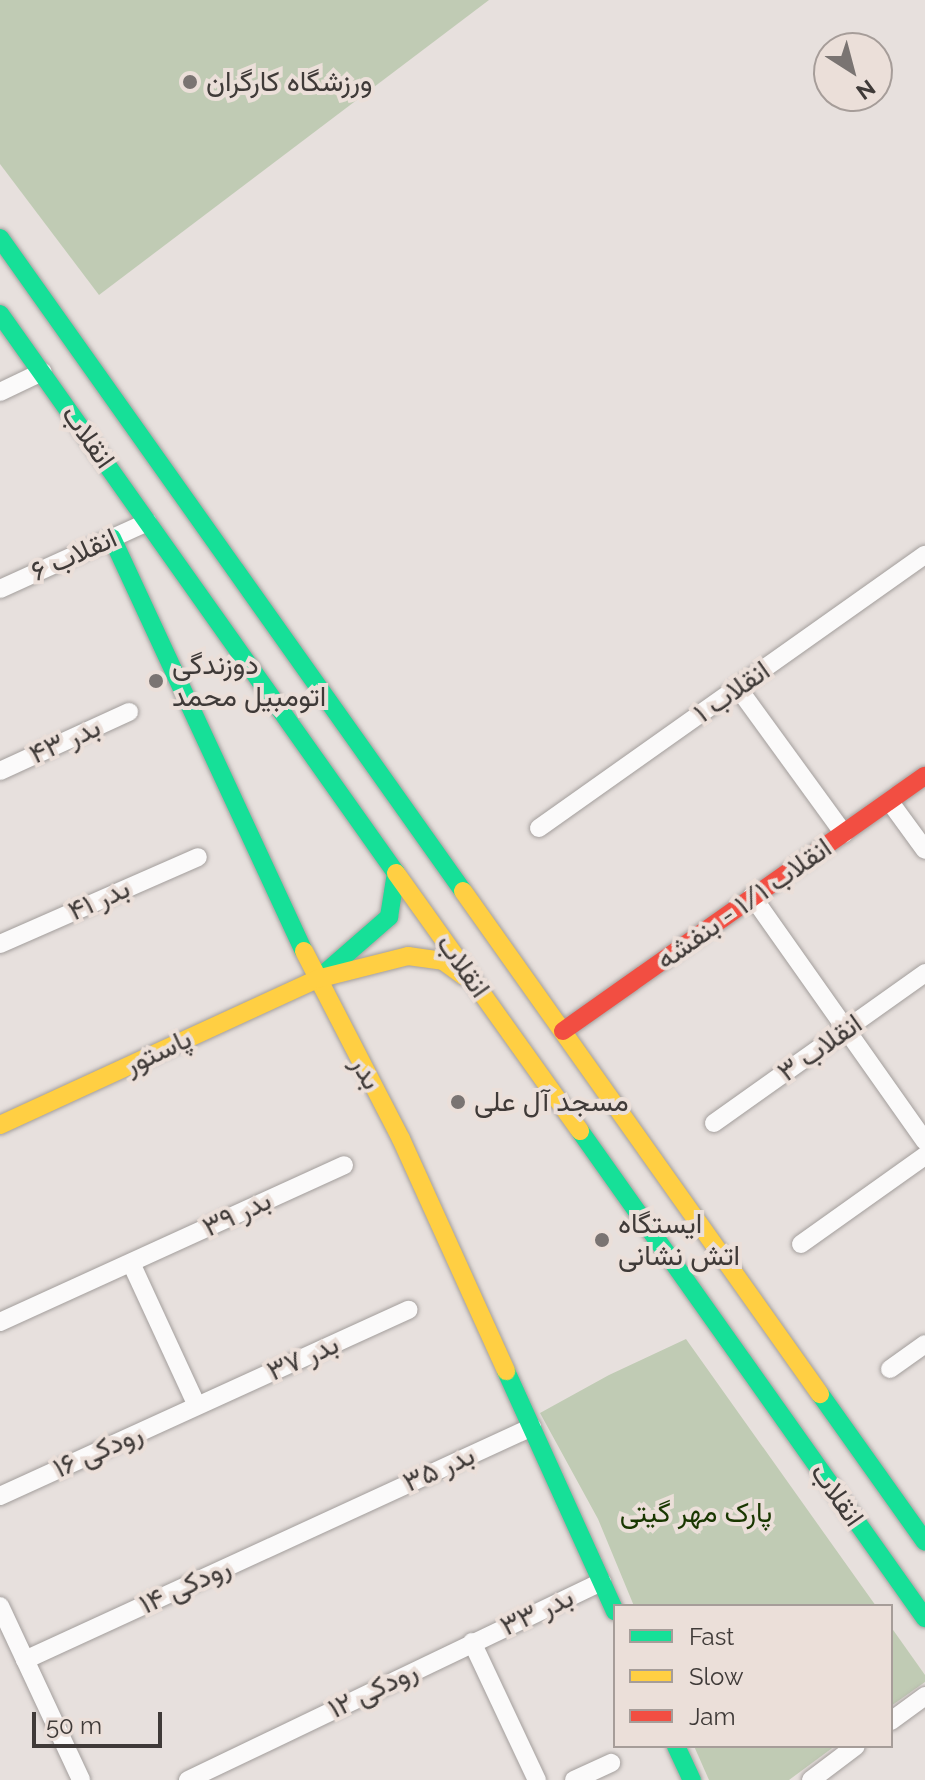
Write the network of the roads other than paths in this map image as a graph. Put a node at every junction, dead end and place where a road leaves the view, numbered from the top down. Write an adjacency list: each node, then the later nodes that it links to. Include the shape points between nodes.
1 (0, 238): 25 (main road, انقلاب)
2 (0, 314): 3 (main road, انقلاب)
3 (42, 372): 4 (street); 5 (main road, انقلاب)
4 (0, 392)
5 (148, 522): 6 (street, انقلاب ۶); 18 (main road, انقلاب)
6 (112, 538): 8 (street, انقلاب ۶); 22 (main road, بدر)
7 (925, 555): 9 (street, انقلاب ۱)
8 (0, 589)
9 (738, 688): 14 (street, انقلاب ۱); 15 (street)
10 (129, 712): 11 (street, بدر ۴۳)
11 (0, 771)
12 (925, 776): 13 (main road, انقلاب ۱/۱ - بنفشه)
13 (890, 802): 15 (main road, انقلاب ۱/۱ - بنفشه); 16 (street)
14 (539, 828)
15 (844, 834): 19 (main road, انقلاب ۱/۱ - بنفشه)
16 (925, 850)
17 (198, 857): 20 (street, بدر ۴۱)
18 (396, 873): 22 (main road, via 389,917); 23 (main road, انقلاب)
19 (752, 896): 24 (street); 25 (main road, انقلاب ۱/۱ - بنفشه)
20 (0, 944)
21 (925, 973): 24 (street, انقلاب ۳)
22 (317, 979): 23 (main road, via 408,956 443,961); 27 (main road, پاستور); 38 (main road, بدر, via 401,1139)
23 (474, 982): 45 (main road, انقلاب)
24 (846, 1029): 26 (street, انقلاب ۳); 28 (street)
25 (563, 1031): 41 (main road, انقلاب)
26 (714, 1123)
27 (0, 1125)
28 (925, 1141)
29 (925, 1156): 31 (street)
30 (344, 1165): 32 (street, بدر ۳۹)
31 (801, 1244)
32 (131, 1263): 34 (street, بدر ۳۹); 37 (street)
33 (409, 1310): 37 (street, بدر ۳۷)
34 (0, 1322)
35 (925, 1344): 36 (street)
36 (890, 1369)
37 (197, 1406): 39 (street, رودکی ۱۶)
38 (532, 1427): 40 (street, بدر ۳۵); 42 (main road, بدر)
39 (0, 1496)
40 (345, 1512): 47 (street, رودکی ۱۴)
41 (925, 1542)
42 (602, 1582): 44 (main road, بدر); 46 (street, بدر ۳۳)
43 (0, 1606): 47 (street)
44 (613, 1607)
45 (925, 1618)
46 (472, 1642): 54 (street, رودکی ۱۲); 55 (street)
47 (25, 1660): 53 (street)
48 (925, 1697): 49 (street)
49 (893, 1720)
50 (677, 1748): 57 (main road)
51 (853, 1748): 58 (street)
52 (611, 1763): 56 (street)
53 (81, 1780)
54 (188, 1780)
55 (537, 1780)
56 (574, 1780)
57 (692, 1780)
58 (811, 1780)

